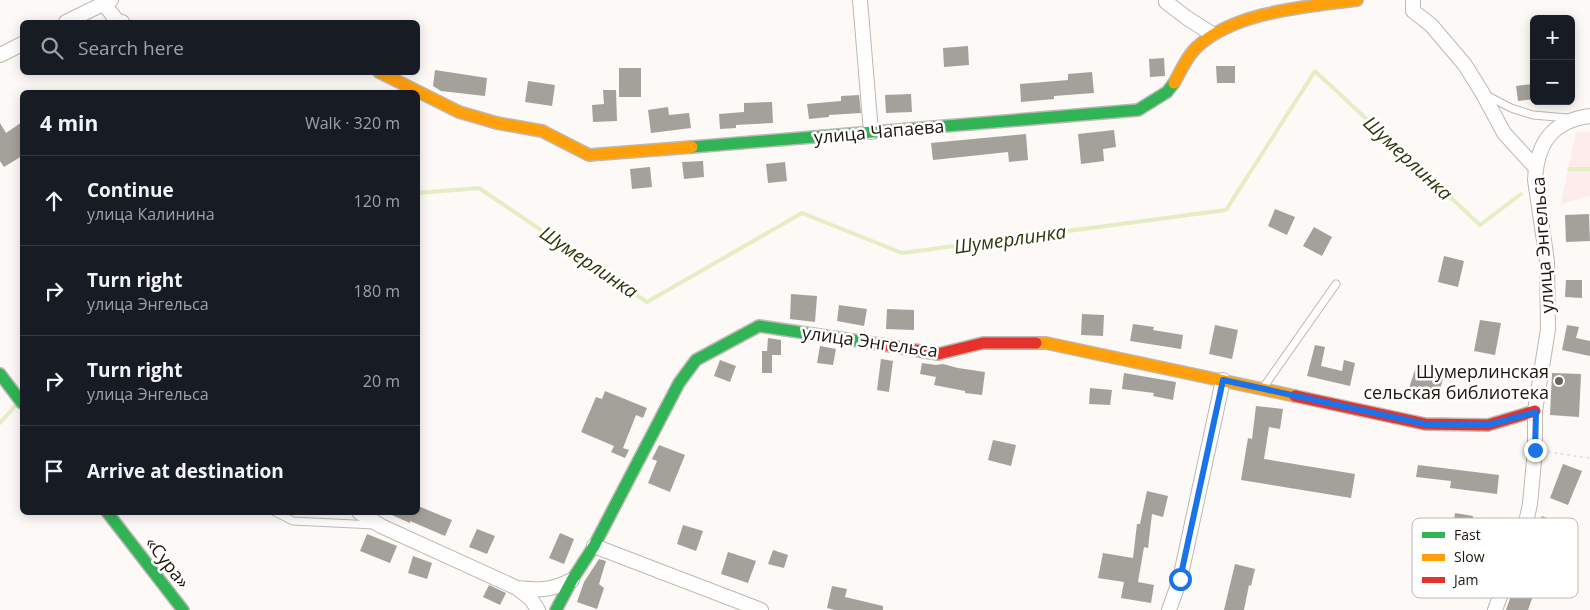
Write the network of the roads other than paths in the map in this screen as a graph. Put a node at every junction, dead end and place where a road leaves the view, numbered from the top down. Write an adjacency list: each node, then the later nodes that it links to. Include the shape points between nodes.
1 (860, 0): 17 (street)
2 (1166, 0): 8 (street)
3 (1357, 0): 8 (street, улица Чапаева, via 1277,12)
4 (1413, 0): 14 (street, via 1413,11 1431,26 1465,65)
5 (108, 2): 6 (street); 7 (street)
6 (70, 20)
7 (117, 20)
8 (1212, 34): 17 (street, улица Чапаева, via 1196,47 1169,90 1138,110)
9 (20, 45): 10 (street)
10 (0, 55)
11 (385, 75): 12 (street, улица Чапаева)
12 (415, 90)
13 (420, 92): 17 (street, улица Чапаева, via 459,112 497,123 542,130 589,155)
14 (1483, 94): 16 (lane, via 1533,115); 18 (street, via 1504,133)
15 (1590, 116): 16 (street)
16 (1575, 118): 18 (street, улица Энгельса, via 1549,134 1540,150)
17 (871, 132)
18 (1536, 168): 24 (street, улица Энгельса, via 1547,261 1548,329)
19 (1336, 284): 22 (lane)
20 (2, 377): 23 (street)
21 (1223, 380): 22 (street, улица Энгельса); 30 (street, улица Энгельса, via 1046,343 983,343 938,354 759,326 696,360 679,383); 38 (street, via 1180,579)
22 (1263, 388): 24 (street, улица Энгельса, via 1425,424 1488,425)
23 (20, 400)
24 (1536, 412): 28 (street, улица Энгельса)
25 (109, 515): 34 (street, «Сура»)
26 (281, 515): 29 (lane, via 293,521)
27 (364, 515): 29 (street)
28 (1526, 518)
29 (382, 526): 32 (street)
30 (594, 546): 31 (street, улица Энгельса); 37 (street)
31 (572, 580): 32 (street, via 555,588); 36 (street, улица Энгельса)
32 (517, 588): 35 (street, via 531,599)
33 (1499, 598): 39 (street, улица Энгельса)
34 (183, 610)
35 (538, 610)
36 (556, 610)
37 (762, 610)
38 (1169, 610)
39 (1495, 610)

